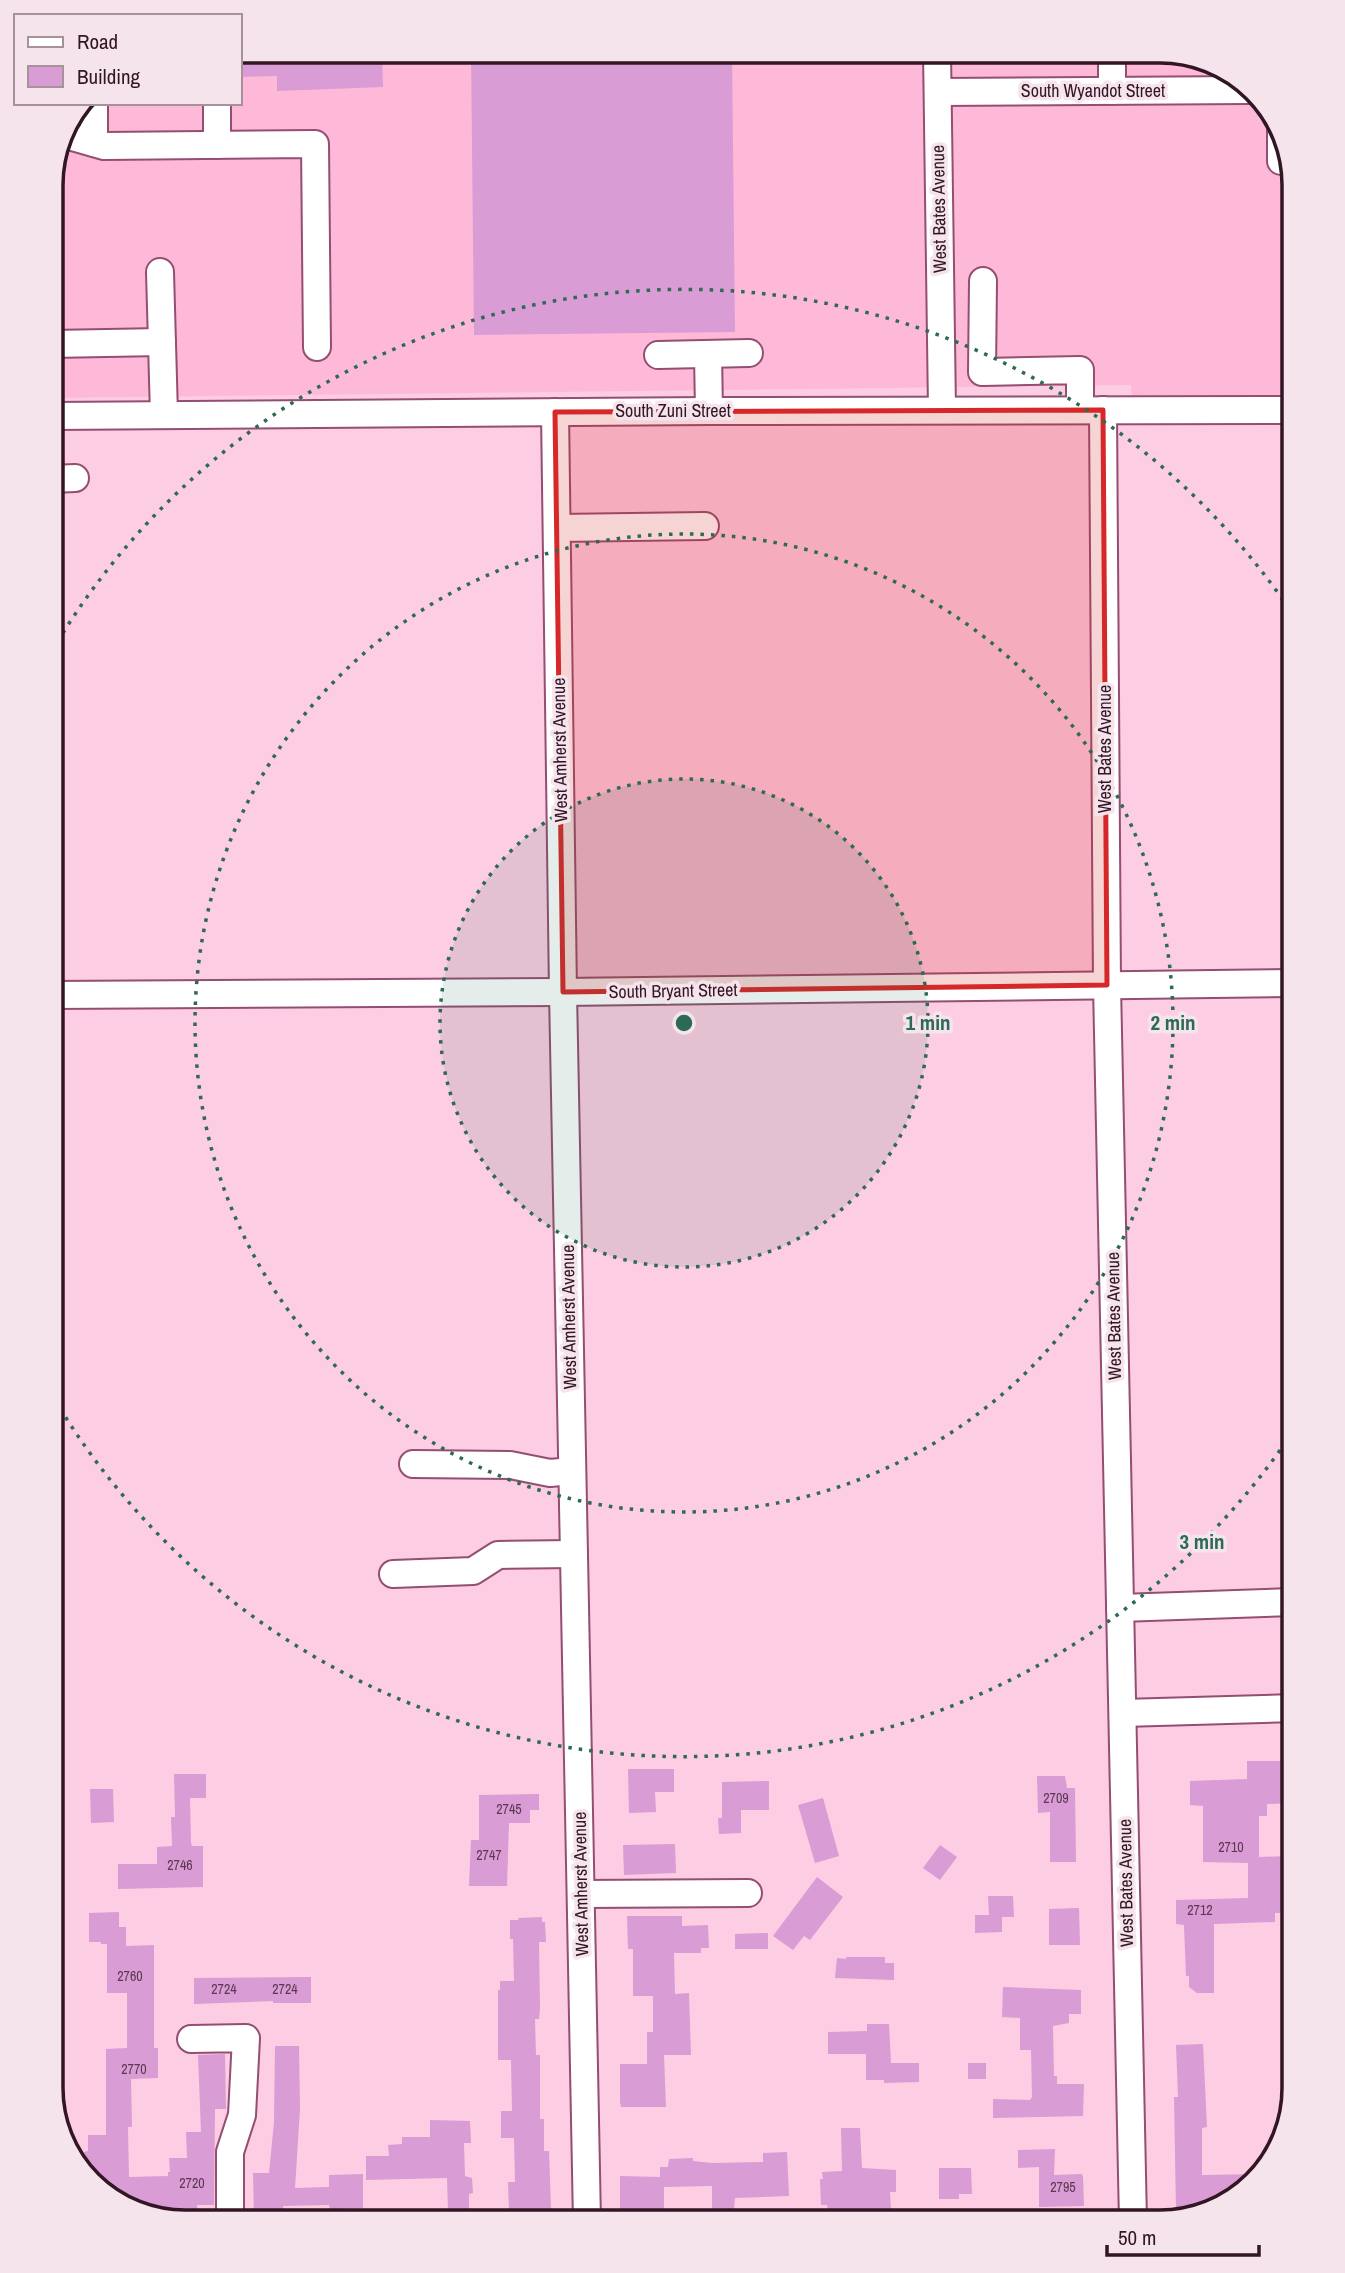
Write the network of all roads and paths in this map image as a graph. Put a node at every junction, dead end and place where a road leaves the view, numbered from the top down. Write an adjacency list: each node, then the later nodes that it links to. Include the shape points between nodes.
1 (937, 63): 5 (street, West Bates Avenue)
2 (1112, 63): 4 (street)
3 (1236, 90): 4 (street, South Wyandot Street)
4 (1112, 91): 5 (street, South Wyandot Street)
5 (938, 92): 11 (street, West Bates Avenue)
6 (217, 105): 9 (street)
7 (93, 106): 8 (street)
8 (82, 139): 9 (street, via 104,146)
9 (217, 145): 14 (street, via 315,144)
10 (160, 272): 12 (street)
11 (940, 305): 18 (street, West Bates Avenue); 19 (street, West Bates Avenue, via 983,293 982,372 1080,370)
12 (162, 342): 13 (street); 23 (street)
13 (63, 344)
14 (317, 347)
15 (749, 353): 16 (street)
16 (708, 354): 17 (street); 21 (street)
17 (658, 355)
18 (942, 410): 19 (street, South Zuni Street); 21 (street, South Zuni Street)
19 (1091, 410): 20 (street, South Zuni Street); 28 (street, West Bates Avenue)
20 (1282, 410)
21 (709, 411): 22 (street, South Zuni Street)
22 (555, 412): 23 (street, South Zuni Street); 26 (street, West Amherst Avenue)
23 (164, 415): 24 (street, South Zuni Street)
24 (63, 416)
25 (705, 526): 26 (street)
26 (557, 528): 29 (street, West Amherst Avenue)
27 (1282, 983): 28 (street, South Bryant Street)
28 (1107, 985): 29 (street, South Bryant Street); 36 (street, West Bates Avenue)
29 (563, 992): 30 (street, South Bryant Street); 32 (street, West Amherst Avenue)
30 (63, 995)
31 (412, 1464): 32 (street)
32 (572, 1471): 33 (street, West Amherst Avenue)
33 (574, 1554): 34 (street, via 498,1555 473,1571); 40 (street, West Amherst Avenue)
34 (393, 1574)
35 (1282, 1602): 36 (street)
36 (1120, 1608): 38 (street, West Bates Avenue)
37 (1282, 1708): 38 (street)
38 (1122, 1713): 44 (street, West Bates Avenue)
39 (748, 1893): 40 (street)
40 (581, 1894): 43 (street, West Amherst Avenue)
41 (191, 2039): 42 (street, via 246,2038 243,2115 230,2152)
42 (230, 2210)
43 (586, 2210)
44 (1133, 2210)

